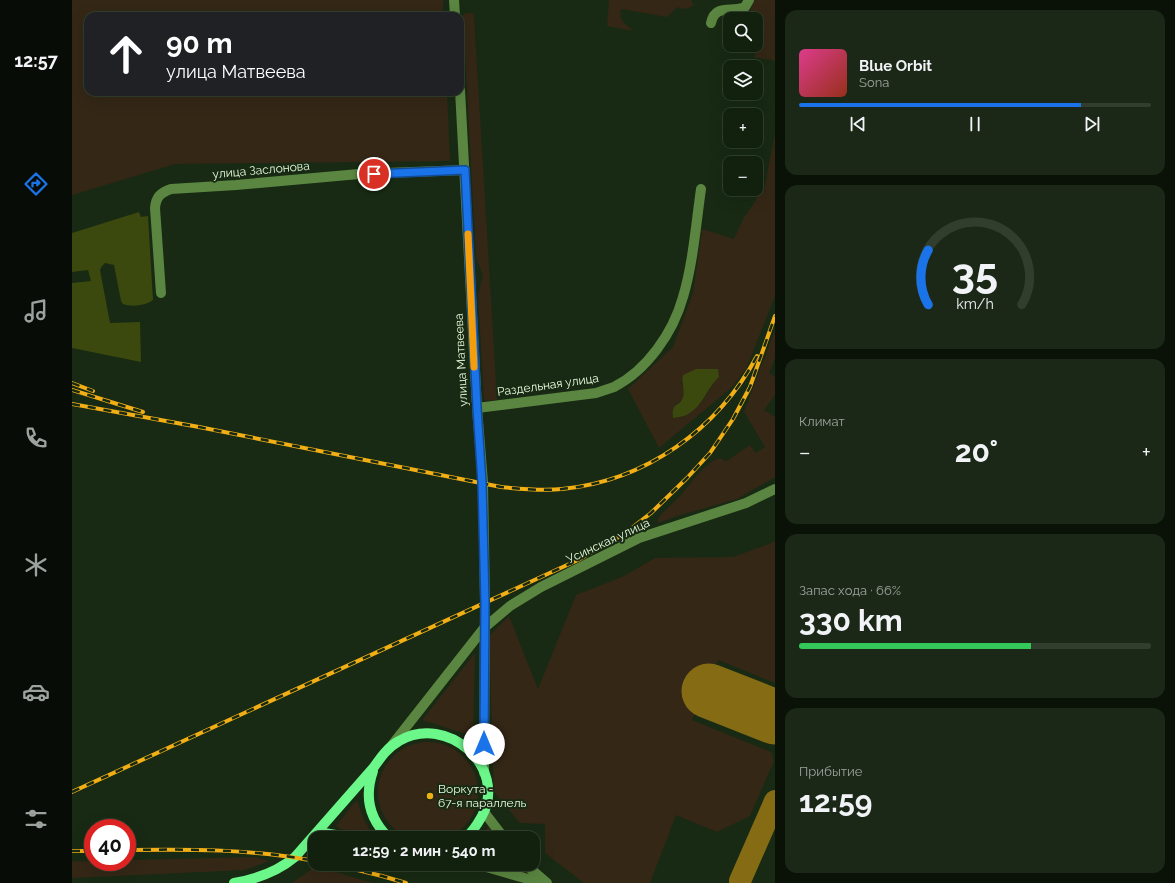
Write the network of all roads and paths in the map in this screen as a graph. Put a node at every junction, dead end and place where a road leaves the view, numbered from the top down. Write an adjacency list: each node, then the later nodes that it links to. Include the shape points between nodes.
1 (454, 0): 3 (street)
2 (749, 0): 4 (street, via 746,7 741,9 720,10 714,15)
3 (455, 12)
4 (712, 23)
5 (460, 96): 6 (street, улица Матвеева)
6 (465, 170): 8 (street, улица Заслонова, via 359,174 165,191 156,200); 9 (street, улица Матвеева)
7 (701, 189): 9 (street, Раздельная улица, via 683,298 677,315 662,341 639,369 613,387 596,393)
8 (160, 293)
9 (477, 408): 11 (street, улица Матвеева, via 482,483)
10 (775, 489): 11 (street, Усинская улица, via 746,503 639,538 541,587 510,606)
11 (484, 628): 12 (street, Усинская улица); 14 (street, улица Матвеева)
12 (391, 747): 13 (main road); 14 (main road, via 412,735 438,734 455,740 471,751)
13 (374, 767): 16 (main road); 17 (main road, via 368,787 370,807)
14 (484, 773): 15 (main road, via 487,801)
15 (484, 812): 18 (main road); 19 (street)
16 (319, 831)
17 (383, 831)
18 (471, 831)
19 (499, 831)
20 (308, 843): 23 (main road, via 287,864)
21 (500, 871): 25 (street)
22 (533, 871): 26 (street)
23 (259, 880): 24 (main road)
24 (234, 883)
25 (542, 883)
26 (547, 883)

